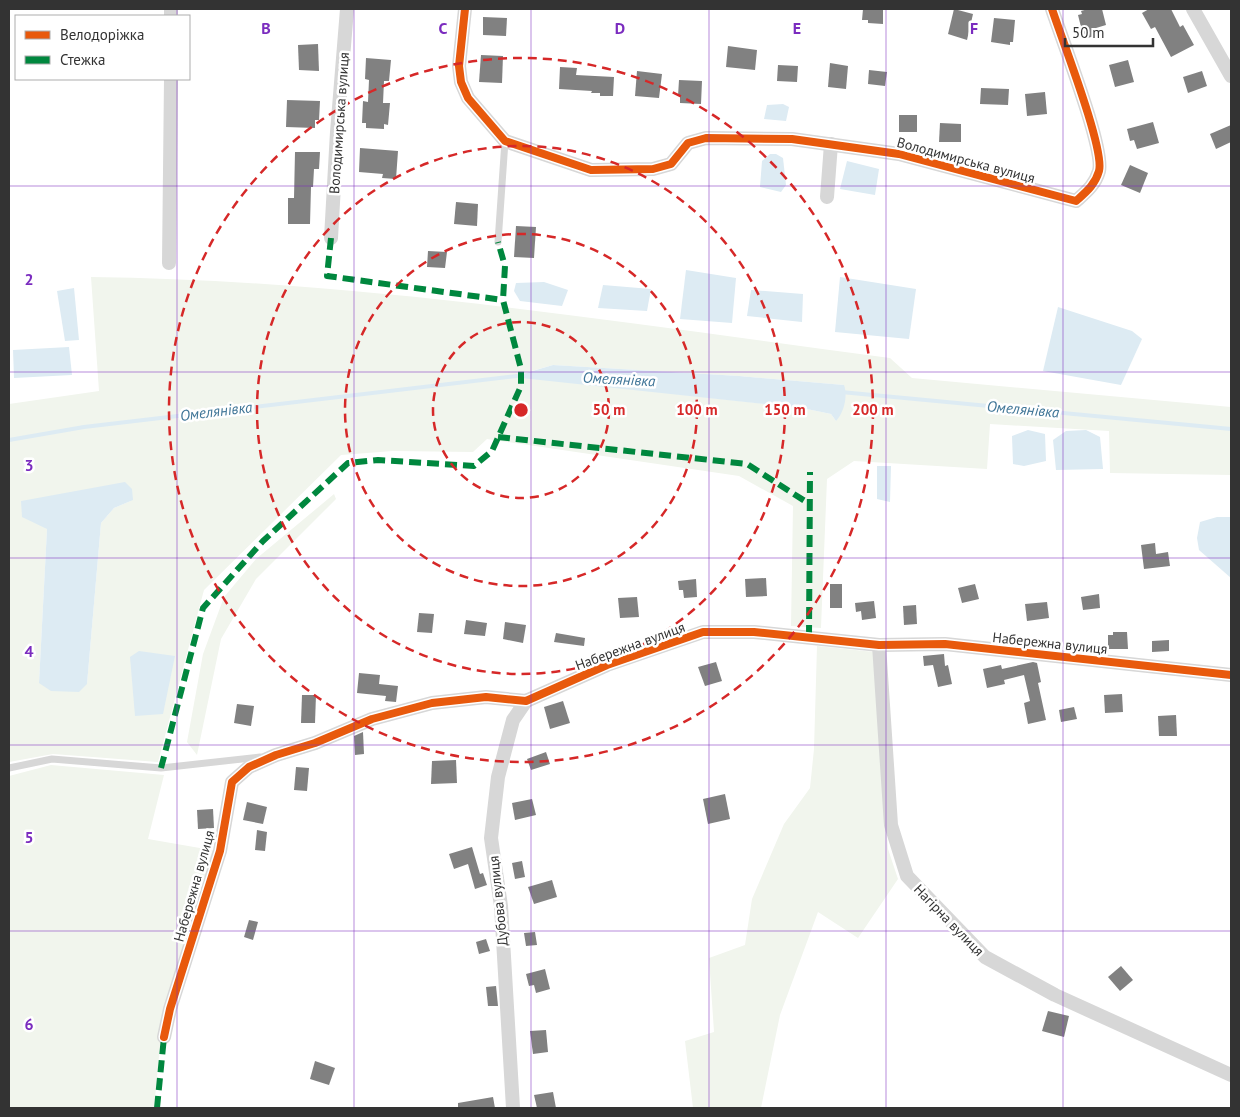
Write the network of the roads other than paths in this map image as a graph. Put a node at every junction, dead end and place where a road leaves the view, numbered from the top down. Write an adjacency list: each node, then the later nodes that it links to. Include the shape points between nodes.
1 (347, 9): 10 (street, Володимирська вулиця)
2 (465, 9): 7 (street, via 459,66 461,82 468,98)
3 (1052, 9): 8 (street, Володимирська вулиця, via 1094,132 1100,170 1093,186 1076,201 899,154)
4 (1193, 9): 5 (street)
5 (1231, 76)
6 (171, 80): 12 (street)
7 (505, 141): 8 (street, Володимирська вулиця, via 591,170 653,169 671,164 688,143 706,138 792,139); 11 (lane)
8 (831, 144): 9 (street)
9 (828, 197)
10 (331, 238)
11 (498, 242)
12 (169, 263)
13 (879, 645): 14 (street, Набережна вулиця, via 945,644); 15 (street, Набережна вулиця, via 754,632 702,632 607,666); 19 (street, Нагірна вулиця, via 891,825 907,876 985,957 1055,995)
14 (1231, 675)
15 (526, 701): 16 (street, Набережна вулиця, via 486,697 432,703 372,719); 20 (street, Дубова вулиця, via 513,720 493,808 491,838 501,906)
16 (276, 755): 17 (lane, via 161,768 52,759); 18 (street, Набережна вулиця, via 249,767 232,782 220,851)
17 (9, 768)
18 (164, 1037)
19 (1231, 1075)
20 (513, 1108)

